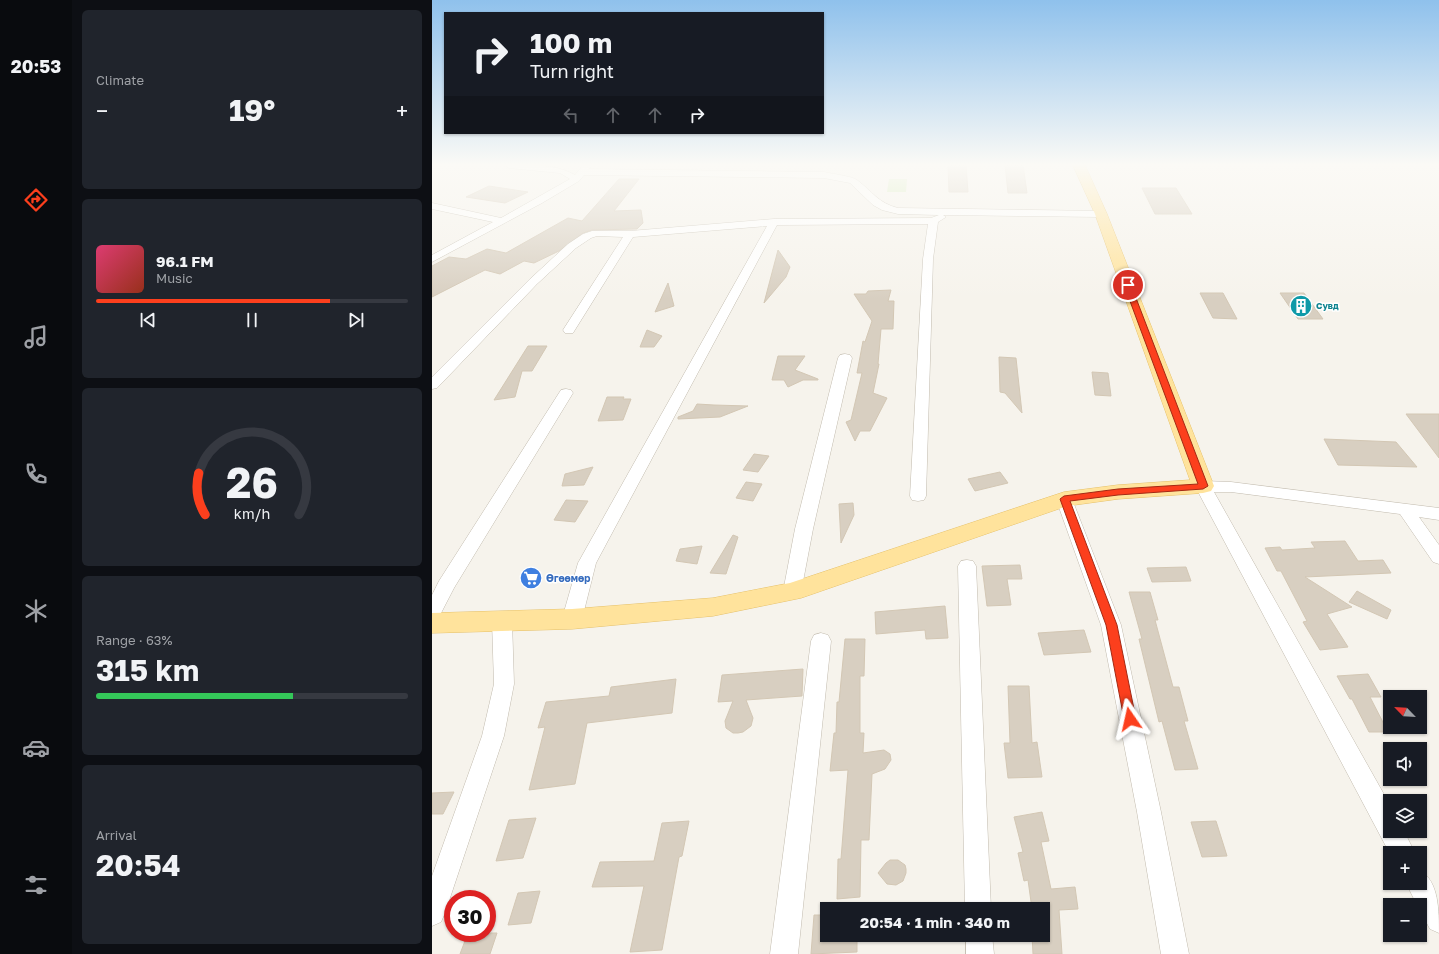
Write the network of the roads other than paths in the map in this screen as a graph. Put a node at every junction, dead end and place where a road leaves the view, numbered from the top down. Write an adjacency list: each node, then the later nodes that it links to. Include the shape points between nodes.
1 (450, 210): 7 (street)
2 (522, 210): 7 (street)
3 (893, 210): 5 (street)
4 (1098, 210): 6 (main road)
5 (949, 212): 6 (street); 9 (street)
6 (1100, 214): 16 (main road)
7 (502, 220): 11 (street)
8 (774, 222): 9 (street); 10 (street); 25 (street, via 588,563)
9 (933, 222): 17 (street, via 928,260)
10 (630, 234): 12 (street); 14 (street, via 596,234 581,239 533,282)
11 (432, 259)
12 (569, 330)
13 (845, 358): 23 (street, via 804,529)
14 (432, 385)
15 (566, 393): 24 (street)
16 (1203, 486): 18 (main road); 19 (street, via 1231,487); 29 (street)
17 (918, 496)
18 (1064, 499): 23 (main road); 37 (street, via 1111,625)
19 (1405, 509): 20 (street); 21 (street)
20 (1439, 514)
21 (1439, 558)
22 (966, 566): 31 (street)
23 (792, 592): 25 (main road, via 713,607)
24 (432, 612)
25 (572, 619): 26 (main road)
26 (502, 622): 27 (main road); 32 (street, via 504,684 493,736)
27 (432, 623)
28 (821, 641): 35 (street)
29 (1383, 817)
30 (1423, 890): 33 (street)
31 (978, 902)
32 (432, 913)
33 (1439, 920)
34 (979, 942): 36 (street)
35 (784, 954)
36 (980, 954)
37 (1175, 954)

